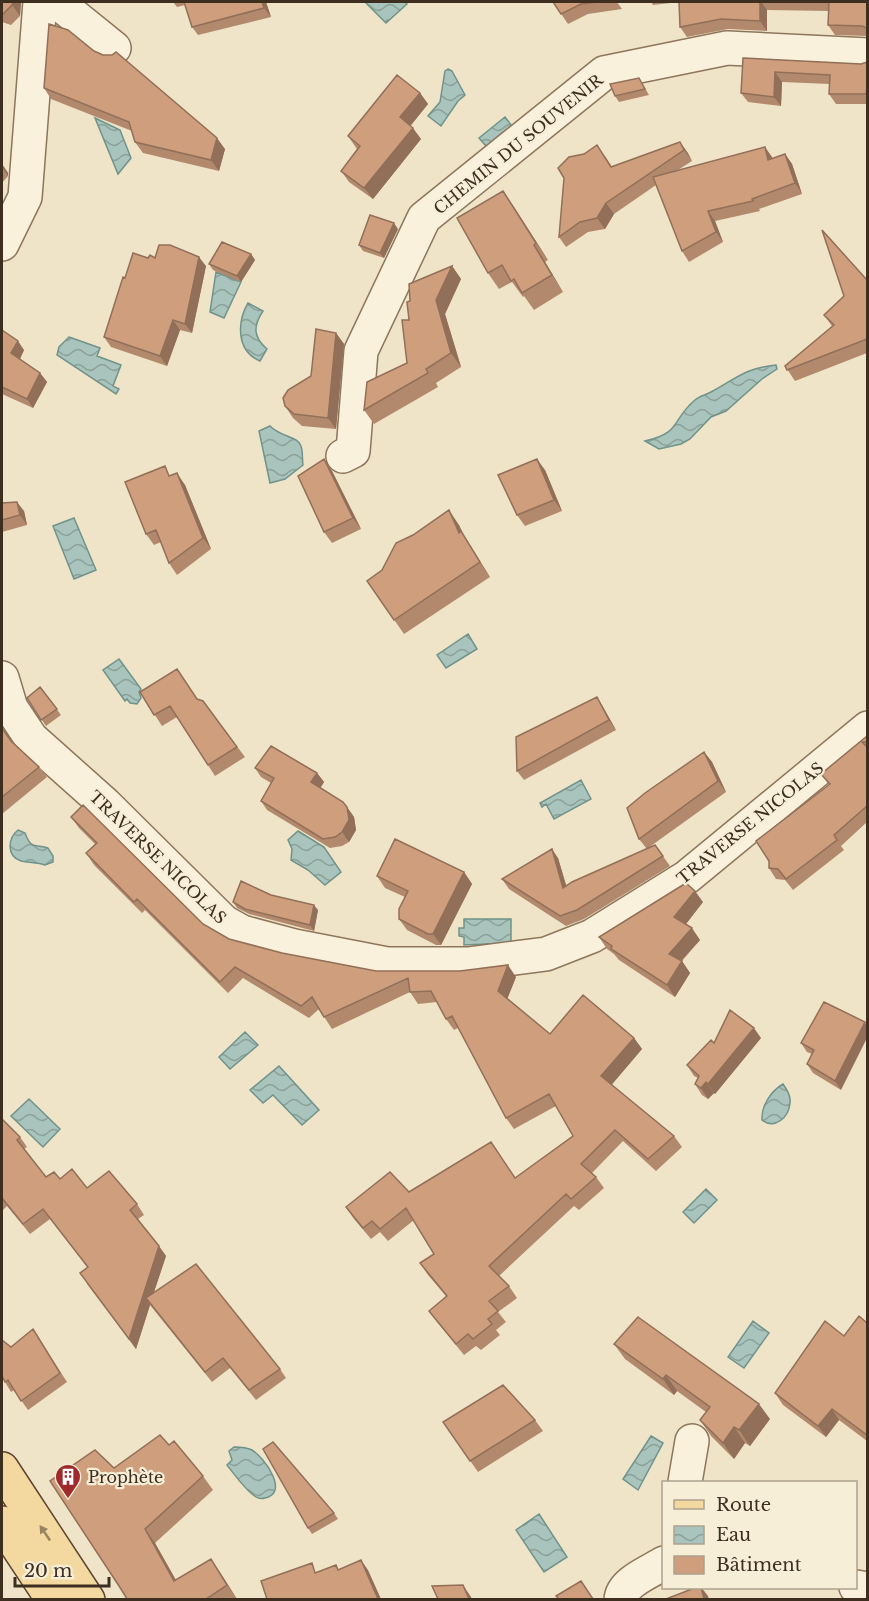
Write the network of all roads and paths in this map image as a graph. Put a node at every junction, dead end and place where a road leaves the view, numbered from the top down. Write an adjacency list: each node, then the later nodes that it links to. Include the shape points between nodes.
1 (40, 2): 5 (street, via 26,197)
2 (57, 2): 3 (street)
3 (114, 48)
4 (867, 55): 6 (street, CHEMIN DU SOUVENIR, via 728,48 604,73 424,218 361,351 353,451)
5 (2, 244)
6 (344, 456)
7 (2, 678): 8 (street, TRAVERSE NICOLAS, via 11,708 31,738 105,804 224,922 242,932 273,940 387,964 468,964 546,954 592,936 687,877)
8 (867, 728)
9 (692, 1441): 11 (street)
10 (2, 1469): 15 (main road, one-way to 10)
11 (685, 1481)
12 (2, 1523): 14 (main road)
13 (662, 1564): 16 (street, via 627,1586)
14 (53, 1599)
15 (88, 1599)
16 (621, 1599)

